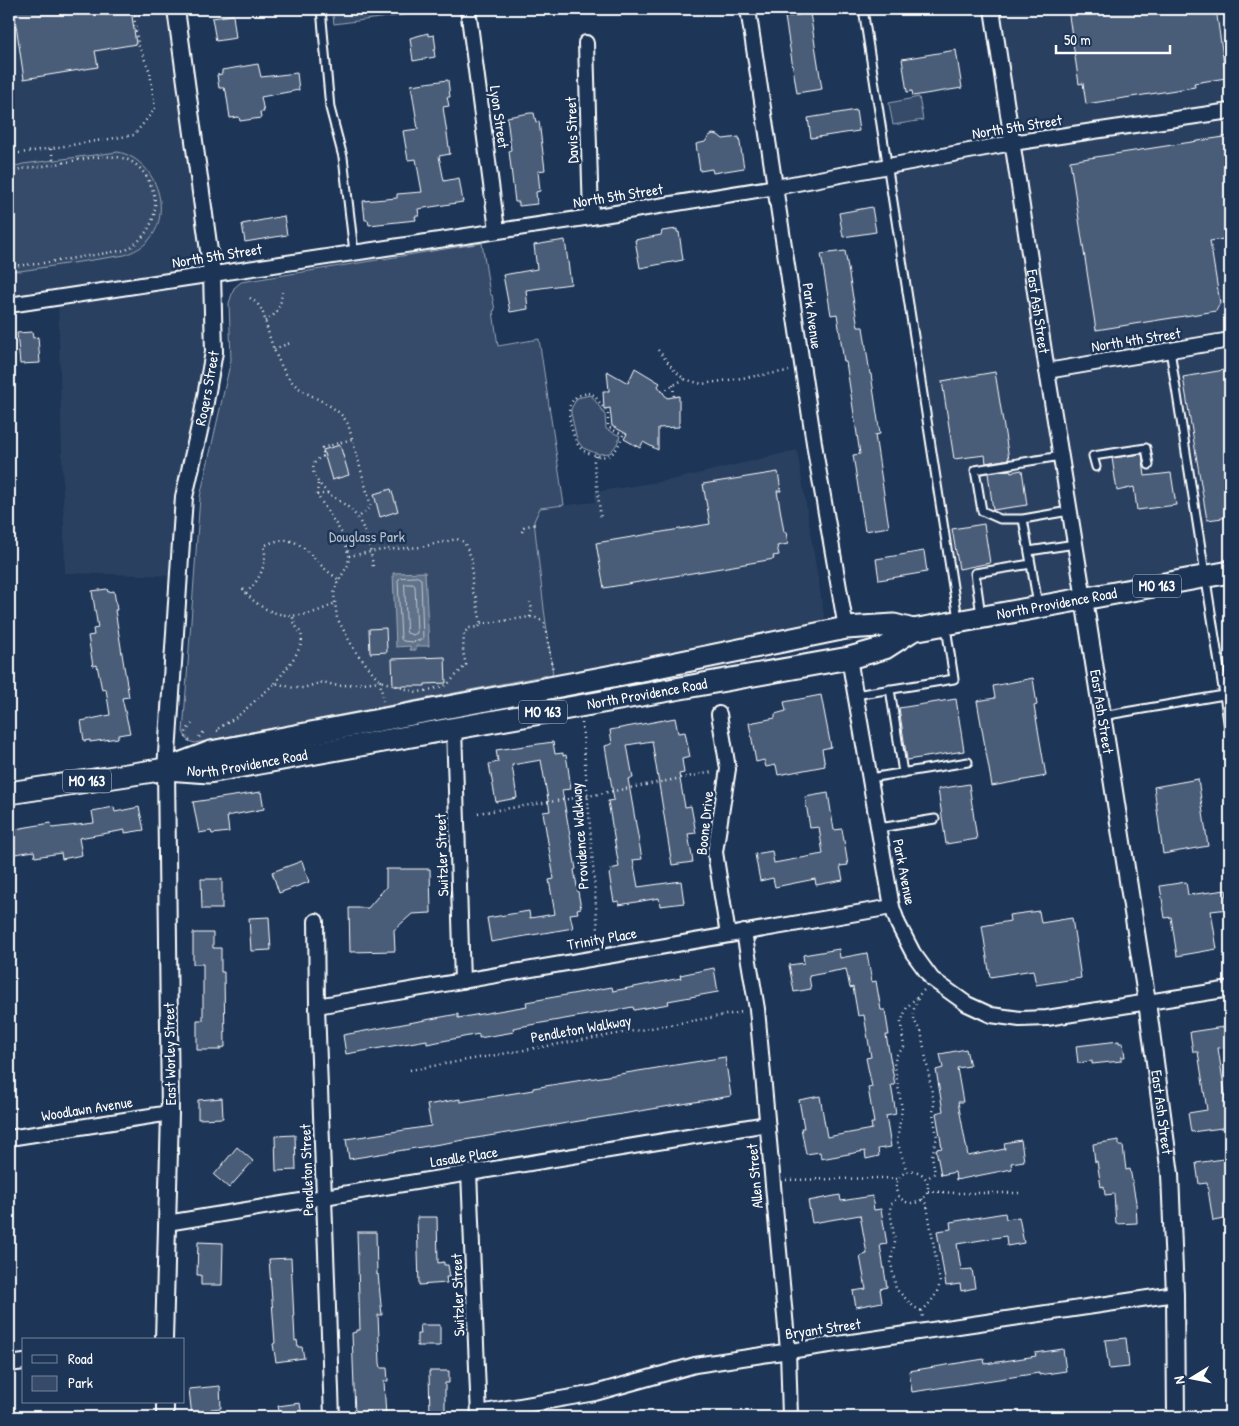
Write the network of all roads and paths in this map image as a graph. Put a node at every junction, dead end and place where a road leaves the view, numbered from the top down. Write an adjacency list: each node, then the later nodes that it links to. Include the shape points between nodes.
1 (12, 9): 11 (path)
2 (133, 9): 10 (path)
3 (176, 9): 27 (street, Rogers Street)
4 (321, 9): 25 (lane, via 330,108 343,157)
5 (468, 9): 24 (street, Lyon Street)
6 (748, 9): 22 (street, Park Avenue)
7 (863, 9): 20 (lane)
8 (992, 9): 16 (street, East Ash Street)
9 (160, 12): 10 (path)
10 (134, 16): 17 (path, via 138,44 150,72 155,109 134,135)
11 (15, 17)
12 (586, 43): 23 (street, Davis Street)
13 (9, 83): 14 (path, via 12,94)
14 (9, 108)
15 (1230, 111): 16 (street, North 5th Street)
16 (1012, 144): 20 (street, North 5th Street); 38 (street, East Ash Street)
17 (51, 149): 18 (path); 19 (path)
18 (9, 153)
19 (54, 164): 21 (path); 26 (path, via 114,157 131,161 151,185 155,203 152,223 141,239 121,252)
20 (886, 168): 22 (street, North 5th Street); 77 (lane)
21 (9, 172)
22 (776, 187): 23 (street, North 5th Street); 37 (street, Park Avenue)
23 (591, 216): 24 (street, North 5th Street)
24 (497, 230): 25 (street, North 5th Street)
25 (354, 252): 27 (street, North 5th Street)
26 (9, 266)
27 (212, 274): 30 (street, North 5th Street); 99 (street, Rogers Street, via 214,352 184,497)
28 (282, 292): 31 (path, via 278,312)
29 (250, 298): 31 (path, via 259,305)
30 (9, 305)
31 (265, 321): 34 (path)
32 (1230, 340): 36 (street, North 4th Street)
33 (293, 342): 34 (path)
34 (274, 349): 43 (path, via 286,375 299,389 342,414)
35 (658, 350): 39 (path)
36 (1170, 350): 38 (street, North 4th Street); 66 (lane)
37 (803, 369): 39 (path, via 702,384); 80 (street, Park Avenue)
38 (1046, 371): 46 (street, East Ash Street)
39 (684, 379): 40 (path)
40 (673, 385): 41 (path); 42 (path)
41 (662, 392)
42 (674, 397)
43 (352, 438): 50 (path, via 322,448 324,456 314,466); 54 (path, via 372,506)
44 (596, 456): 45 (path); 45 (path, via 581,449 573,433 570,406 580,394 594,395 608,414 608,427 623,435 614,452); 56 (path)
45 (604, 456): 47 (path)
46 (1060, 456): 53 (street, East Ash Street); 55 (lane, via 975,470 982,511 1000,519)
47 (605, 461)
48 (1149, 465): 49 (lane, via 1146,448 1094,456)
49 (1096, 467)
50 (318, 484): 51 (path); 52 (path)
51 (328, 493): 52 (path); 54 (path)
52 (317, 495): 62 (path, via 342,535)
53 (1069, 511): 55 (lane); 59 (street, East Ash Street)
54 (358, 518): 61 (path)
55 (1023, 519): 60 (lane)
56 (600, 520)
57 (535, 524): 58 (path, via 524,527)
58 (522, 532)
59 (1075, 544): 60 (lane); 70 (street, East Ash Street)
60 (1029, 551): 63 (lane)
61 (371, 552): 62 (path); 64 (path); 78 (path, via 422,548 457,539 464,542 472,559 472,591)
62 (349, 556): 67 (path, via 348,565)
63 (1031, 564): 73 (lane); 76 (lane, via 975,573)
64 (373, 567)
65 (1230, 572): 66 (main road, North Providence Road / MO 163)
66 (1206, 577): 70 (main road, North Providence Road / MO 163); 88 (lane)
67 (339, 580): 69 (path, via 300,545 277,540 264,546 261,572); 72 (path, via 334,594)
68 (242, 589): 69 (path)
69 (246, 593): 74 (path, via 266,609)
70 (1084, 599): 73 (main road, North Providence Road / MO 163); 92 (street, East Ash Street)
71 (530, 602): 75 (path)
72 (335, 603): 74 (path, via 315,613); 84 (path, via 337,618 345,635)
73 (1038, 608): 76 (main road, North Providence Road / MO 163)
74 (293, 616): 85 (path, via 293,624 302,640)
75 (530, 617): 78 (path); 83 (path, via 544,622)
76 (982, 618): 77 (main road, North Providence Road / MO 163)
77 (952, 623): 79 (main road, North Providence Road / MO 163); 86 (lane, via 954,679)
78 (481, 624): 84 (path, via 464,633 466,665 447,685 416,692)
79 (904, 627): 80 (main road, North Providence Road / MO 163); 81 (main road, North Providence Road / MO 163, via 885,648)
80 (846, 628): 82 (main road, via 842,640 825,652); 99 (main road, North Providence Road / MO 163, via 212,752)
81 (849, 658): 82 (main road, North Providence Road / MO 163); 87 (street, Park Avenue)
82 (774, 671): 94 (main road, North Providence Road / MO 163)
83 (553, 674)
84 (380, 681): 85 (path, via 338,686 323,682 303,688); 89 (path)
85 (275, 683): 96 (path, via 238,716 216,730)
86 (890, 689): 87 (lane); 101 (lane)
87 (855, 695): 102 (street, Park Avenue)
88 (1224, 695): 92 (lane); 97 (lane)
89 (384, 707)
90 (719, 714): 100 (street, Boone Drive)
91 (582, 715): 104 (path, Providence Walkway)
92 (1102, 716): 117 (street, East Ash Street)
93 (192, 724): 95 (path, via 186,731 186,738 195,740)
94 (454, 727): 99 (main road, North Providence Road / MO 163, via 209,772); 114 (street, Switzler Street)
95 (204, 732)
96 (224, 734)
97 (1230, 735)
98 (968, 762): 101 (lane)
99 (166, 769): 103 (main road, North Providence Road / MO 163); 121 (street, East Worley Street)
100 (728, 769): 104 (path); 111 (street, Boone Drive, via 715,852)
101 (903, 773): 102 (lane)
102 (870, 778): 107 (street, Park Avenue)
103 (9, 793)
104 (588, 796): 105 (path); 112 (path, Providence Walkway)
105 (478, 813)
106 (936, 819): 107 (lane)
107 (879, 828): 108 (street, Park Avenue)
108 (892, 906): 110 (street, Trinity Place); 113 (street, Park Avenue, via 913,953)
109 (316, 922): 118 (street, Pendleton Street)
110 (744, 932): 111 (street, Trinity Place); 119 (street, Allen Street)
111 (728, 935): 112 (street, Trinity Place)
112 (600, 956): 114 (street, Trinity Place)
113 (932, 979): 116 (path); 117 (street, Park Avenue, via 967,1004 991,1015 1020,1019 1047,1018)
114 (462, 981): 118 (street, Trinity Place)
115 (1230, 989): 117 (street, Park Avenue)
116 (918, 998): 125 (path, via 907,1008 900,1022 904,1048 894,1063 902,1109 897,1141); 127 (path, via 912,1018 921,1031 937,1137 932,1156 935,1173)
117 (1147, 1002): 135 (street, East Ash Street, via 1170,1174)
118 (316, 1006): 131 (street, Pendleton Street)
119 (756, 1009): 120 (path, Pendleton Walkway); 122 (street, Allen Street)
120 (410, 1070)
121 (170, 1113): 123 (street, Woodlawn Avenue); 134 (street, East Worley Street)
122 (767, 1124): 124 (street, Lasalle Place); 128 (street, Allen Street)
123 (9, 1138)
124 (469, 1172): 131 (street, Lasalle Place); 143 (street, Switzler Street)
125 (907, 1172): 126 (path); 127 (path, via 920,1173)
126 (898, 1179): 128 (path); 132 (path, via 896,1188)
127 (926, 1179): 129 (path)
128 (772, 1180): 139 (street, Allen Street)
129 (928, 1191): 130 (path); 133 (path)
130 (1021, 1193)
131 (324, 1196): 134 (street, Lasalle Place); 145 (street, Pendleton Street)
132 (899, 1196): 133 (path, via 912,1203); 136 (path, via 890,1210 895,1242 891,1263 896,1289)
133 (922, 1199): 136 (path, via 927,1205 940,1283 934,1298)
134 (167, 1223): 138 (street, East Worley Street)
135 (1175, 1294): 137 (street, Bryant Street); 147 (street, East Ash Street)
136 (922, 1311): 137 (path)
137 (924, 1332): 139 (street, Bryant Street)
138 (164, 1338)
139 (788, 1350): 143 (street, Bryant Street, via 695,1365 596,1392); 146 (street, Allen Street)
140 (22, 1362): 141 (street)
141 (9, 1364)
142 (165, 1404): 144 (street)
143 (479, 1415)
144 (165, 1417)
145 (332, 1417)
146 (790, 1417)
147 (1176, 1417)

